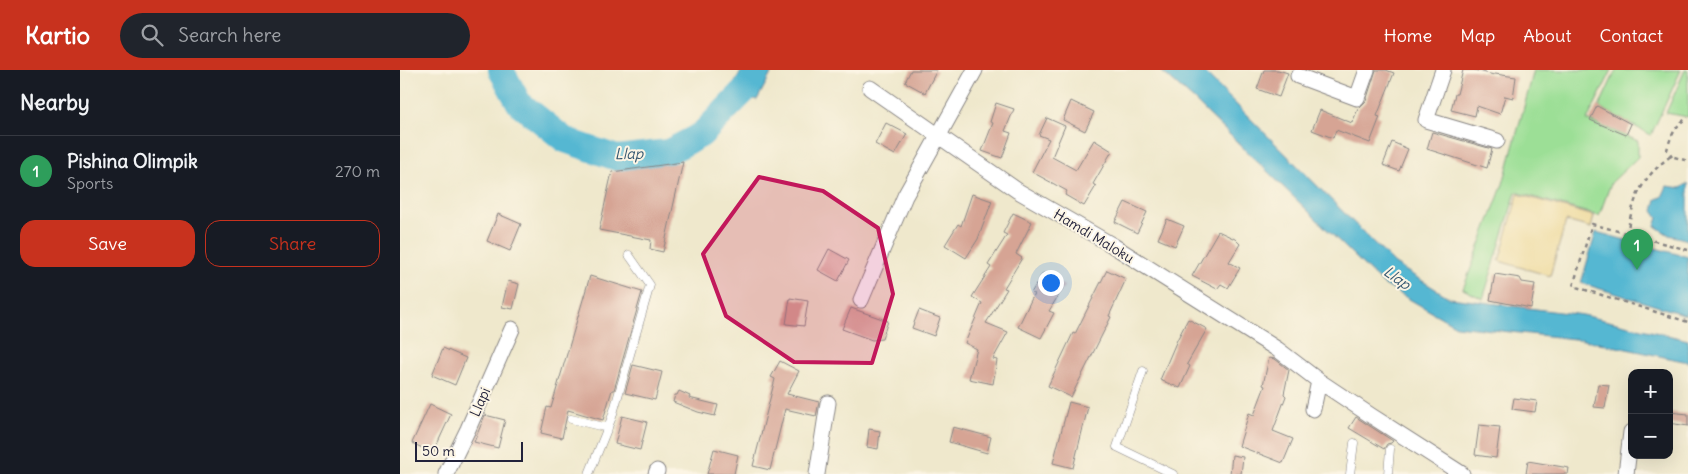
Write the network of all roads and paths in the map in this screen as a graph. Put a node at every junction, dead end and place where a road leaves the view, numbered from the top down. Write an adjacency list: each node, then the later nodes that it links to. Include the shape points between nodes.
1 (975, 70): 7 (street)
2 (1368, 70): 4 (street, via 1357,98)
3 (1444, 70): 8 (street, via 1426,120)
4 (1298, 76)
5 (870, 88): 7 (street, Hamdi Maloku)
6 (1688, 118): 9 (path, via 1669,140 1667,150)
7 (938, 135): 14 (street, via 905,196); 18 (street, Hamdi Maloku, via 1018,191 1112,245 1277,349)
8 (1496, 141)
9 (1671, 156): 10 (path); 11 (path, via 1659,165 1637,194)
10 (1688, 162)
11 (1627, 234): 12 (path); 15 (path, via 1592,224 1573,286)
12 (1688, 250)
13 (629, 255): 22 (lane, via 650,285)
14 (861, 300)
15 (1688, 322)
16 (512, 329): 26 (street, Llapi)
17 (1143, 371): 29 (lane, via 1117,447)
18 (1320, 381): 20 (street); 32 (street, Hamdi Maloku)
19 (828, 403): 28 (street)
20 (1313, 409)
21 (571, 419): 22 (lane)
22 (608, 428): 27 (lane)
23 (1354, 443): 30 (lane)
24 (1390, 449): 31 (lane)
25 (1628, 457): 33 (street)
26 (446, 474)
27 (589, 474)
28 (817, 474)
29 (1174, 474)
30 (1350, 474)
31 (1388, 474)
32 (1462, 474)
33 (1626, 474)

